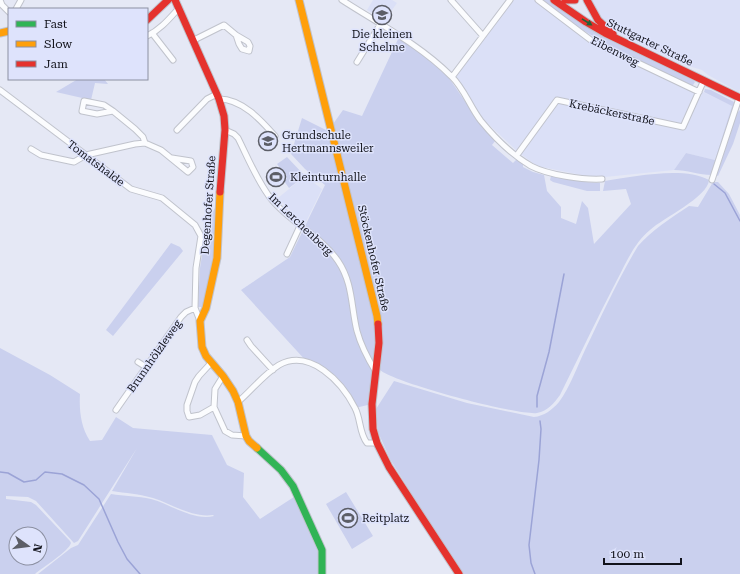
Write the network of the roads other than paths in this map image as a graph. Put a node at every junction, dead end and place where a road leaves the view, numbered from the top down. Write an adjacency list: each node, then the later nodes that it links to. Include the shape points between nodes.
1 (0, 0): 14 (street)
2 (168, 0): 15 (main road)
3 (175, 0): 13 (main road, Degenhofer Straße)
4 (299, 0): 50 (main road, Stöckenhofer Straße, via 377,316)
5 (451, 0): 19 (street)
6 (510, 0): 19 (street)
7 (538, 0): 27 (street, Eibenweg, via 592,41)
8 (554, 0): 21 (main road, Stuttgarter Straße, one-way to 21, via 586,22)
9 (565, 0): 10 (main road)
10 (574, 0)
11 (587, 0): 21 (main road, via 598,20)
12 (344, 1): 16 (street)
13 (179, 8): 17 (street); 20 (main road, Degenhofer Straße)
14 (8, 11)
15 (148, 19)
16 (382, 24): 23 (street); 24 (street, via 412,44)
17 (150, 35): 22 (street)
18 (236, 35): 20 (street, via 224,25)
19 (483, 36): 24 (street)
20 (194, 40): 28 (main road, Degenhofer Straße)
21 (623, 42): 25 (main road, Stuttgarter Straße)
22 (173, 60)
23 (357, 62)
24 (452, 77): 37 (street, via 481,121 499,141)
25 (704, 80): 27 (street, Krebäckerstraße); 29 (main road, Stuttgarter Straße)
26 (0, 90): 36 (street, Tomatshalde)
27 (699, 92): 37 (street, Krebäckerstraße, via 683,127 556,100)
28 (218, 97): 31 (street, via 207,99); 32 (main road, Degenhofer Straße); 33 (street, via 248,110)
29 (740, 98): 40 (street)
30 (112, 112): 30 (street, via 98,114 82,111 84,101 104,106); 34 (street, via 135,128)
31 (177, 130)
32 (226, 130): 41 (street, Im Lerchenberg, via 238,138 254,172 272,199); 44 (main road, Degenhofer Straße, via 216,258 206,308)
33 (275, 136)
34 (145, 143): 36 (street); 38 (street)
35 (31, 149): 36 (street, via 41,155 74,162)
36 (86, 155): 43 (street, Tomatshalde, via 131,189 162,198 195,225 201,236 196,268)
37 (517, 155): 39 (street, via 531,166 560,175 590,180)
38 (172, 158)
39 (602, 179)
40 (712, 180)
41 (300, 226): 42 (street); 50 (street, Im Lerchenberg, via 331,251 344,271 351,290 362,347)
42 (287, 254)
43 (195, 308): 44 (street, Tomatshalde); 48 (street, Brunnhölzleweg, via 181,317)
44 (200, 321): 47 (main road, Degenhofer Straße, via 202,347)
45 (247, 340): 49 (street)
46 (138, 362): 48 (street)
47 (211, 364): 51 (main road, Degenhofer Straße); 53 (street, via 199,376 187,411 189,417 196,417)
48 (146, 367): 54 (street, Brunnhölzleweg)
49 (273, 370): 52 (street); 56 (street, via 281,364 293,361 308,363 325,371 348,395 358,416 364,438 367,442)
50 (376, 373): 56 (main road, Stöckenhofer Straße, via 372,404 373,429)
51 (224, 376): 52 (main road, Degenhofer Straße); 53 (street, via 215,389)
52 (238, 402): 55 (main road, Degenhofer Straße)
53 (214, 407): 55 (street, via 225,431)
54 (116, 410)
55 (246, 436): 57 (main road, Degenhofer Straße, via 252,445 286,475 293,486 322,550)
56 (377, 443): 58 (main road, Stöckenhofer Straße, via 389,467)
57 (322, 574)
58 (459, 574)

